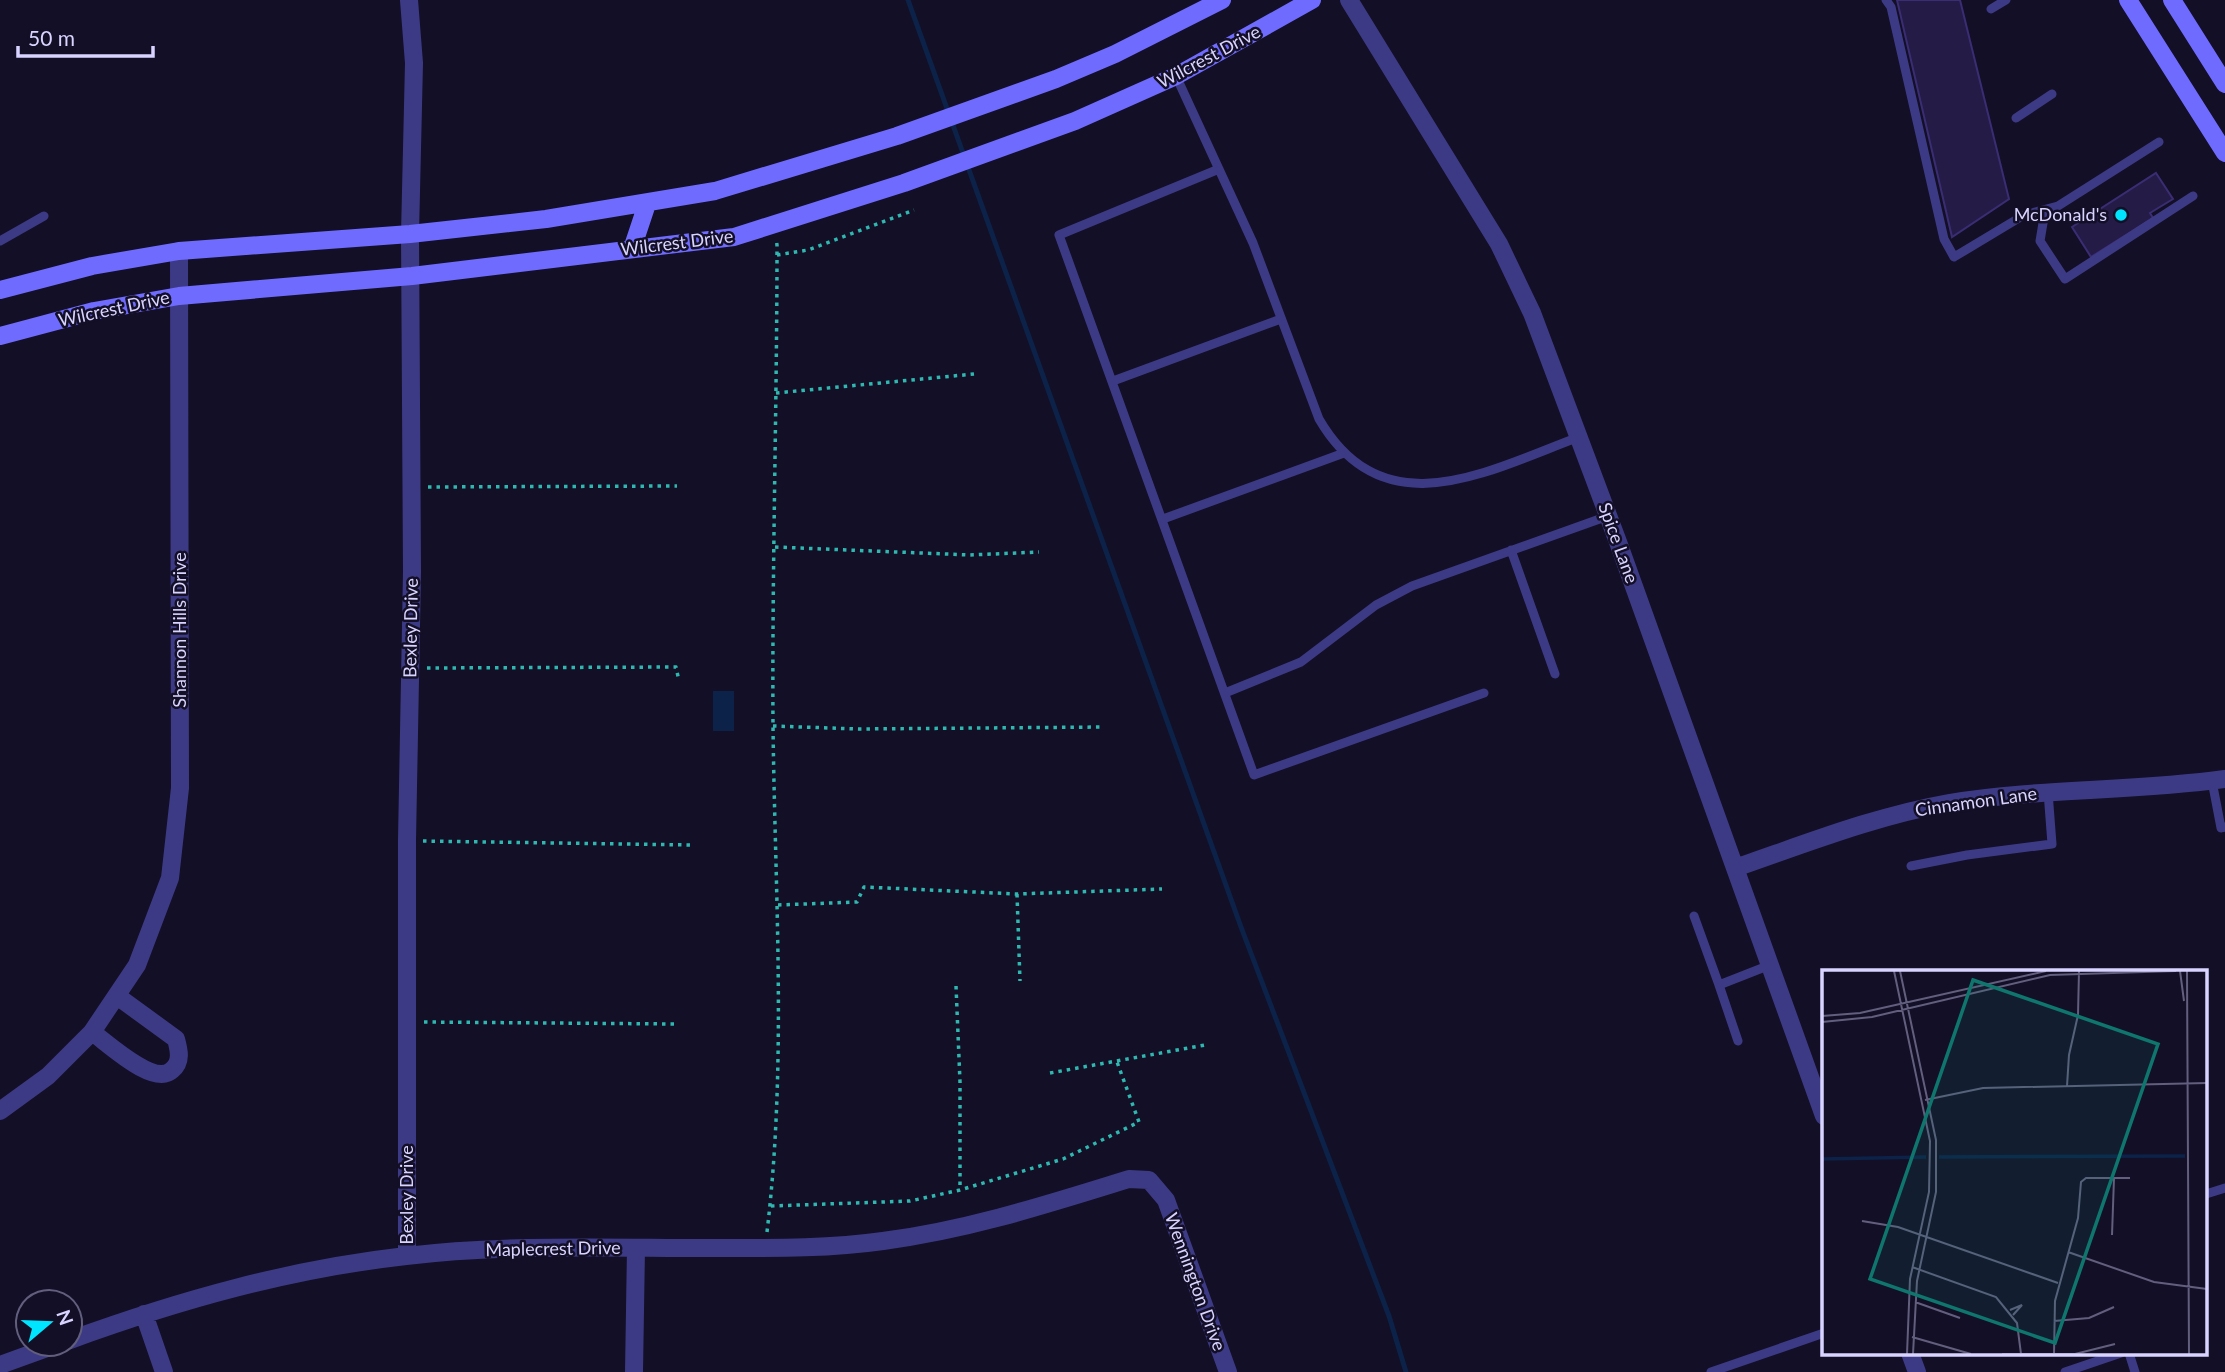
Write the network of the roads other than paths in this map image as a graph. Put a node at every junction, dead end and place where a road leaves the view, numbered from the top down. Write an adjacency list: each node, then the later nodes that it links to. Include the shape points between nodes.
1 (410, 0): 21 (street, Bexley Drive, via 414,63)
2 (1222, 0): 18 (main road, via 1115,54 993,103 715,191)
3 (1312, 0): 10 (main road, Wilcrest Drive)
4 (1349, 0): 31 (street, Spice Lane, via 1499,244)
5 (1886, 0): 19 (lane, via 1944,239 1954,257 2024,215)
6 (2006, 0): 9 (lane)
7 (2128, 0): 15 (main road)
8 (2172, 0): 11 (main road)
9 (1991, 9)
10 (1176, 76): 16 (lane); 23 (main road, Wilcrest Drive, via 1007,147 771,226 734,237)
11 (2225, 83)
12 (2052, 94): 13 (lane)
13 (2016, 118)
14 (2159, 142): 19 (lane)
15 (2225, 153)
16 (1219, 169): 28 (lane); 30 (lane, via 1059,235)
17 (2193, 196): 19 (lane, via 2065,279 2040,241)
18 (647, 204): 21 (main road); 23 (main road)
19 (2045, 211)
20 (44, 216): 22 (lane)
21 (410, 234): 24 (main road); 25 (street, Bexley Drive)
22 (0, 241)
23 (632, 249): 25 (main road, Wilcrest Drive)
24 (178, 251): 26 (main road); 27 (street, Shannon Hills Drive)
25 (412, 276): 27 (main road, Wilcrest Drive); 56 (street, Bexley Drive)
26 (0, 289)
27 (179, 296): 29 (main road, Wilcrest Drive); 47 (street, Shannon Hills Drive, via 180,788 170,878 137,965)
28 (1281, 319): 30 (lane); 32 (lane, via 1319,419)
29 (0, 336)
30 (1113, 381): 34 (lane)
31 (1579, 437): 32 (lane, via 1472,477 1427,485 1388,479); 33 (street, Spice Lane)
32 (1344, 453): 34 (lane)
33 (1608, 516): 35 (lane); 43 (street, Spice Lane)
34 (1163, 519): 37 (lane)
35 (1511, 550): 36 (lane); 37 (lane, via 1392,595 1301,662)
36 (1555, 674)
37 (1225, 693): 38 (lane, via 1254,775)
38 (1484, 693)
39 (2219, 780): 40 (street, Cinnamon Lane, via 2160,788); 41 (lane, via 2221,828)
40 (2048, 792): 42 (lane, via 2052,844); 43 (street, Cinnamon Lane, via 1900,813)
41 (2225, 827)
42 (1911, 866)
43 (1735, 868): 45 (street, Spice Lane)
44 (1694, 916): 46 (lane)
45 (1770, 965): 46 (lane); 50 (street, Spice Lane)
46 (1719, 985): 49 (lane)
47 (117, 996): 48 (street, Shannon Hills Drive); 48 (street, via 176,1039 178,1063 172,1072 149,1073)
48 (92, 1032): 51 (street, Shannon Hills Drive, via 48,1076)
49 (1738, 1041)
50 (1822, 1110)
51 (0, 1111)
52 (2225, 1188): 53 (lane)
53 (2208, 1193)
54 (1044, 1206): 55 (street, Maplecrest Drive, via 970,1226 882,1241 765,1248); 67 (street, Wennington Drive, via 1129,1179 1149,1180 1166,1200)
55 (636, 1248): 56 (street, Maplecrest Drive); 66 (street)
56 (407, 1255): 57 (street, Maplecrest Drive, via 279,1275)
57 (144, 1314): 58 (street, Maplecrest Drive); 65 (street)
58 (84, 1335)
59 (1822, 1335): 68 (lane)
60 (1910, 1354): 69 (street)
61 (2118, 1354): 70 (lane)
62 (2129, 1354): 71 (lane)
63 (19, 1358): 64 (street)
64 (0, 1365)
65 (164, 1372)
66 (634, 1372)
67 (1228, 1372)
68 (1711, 1372)
69 (1917, 1372)
70 (2065, 1372)
71 (2135, 1372)

